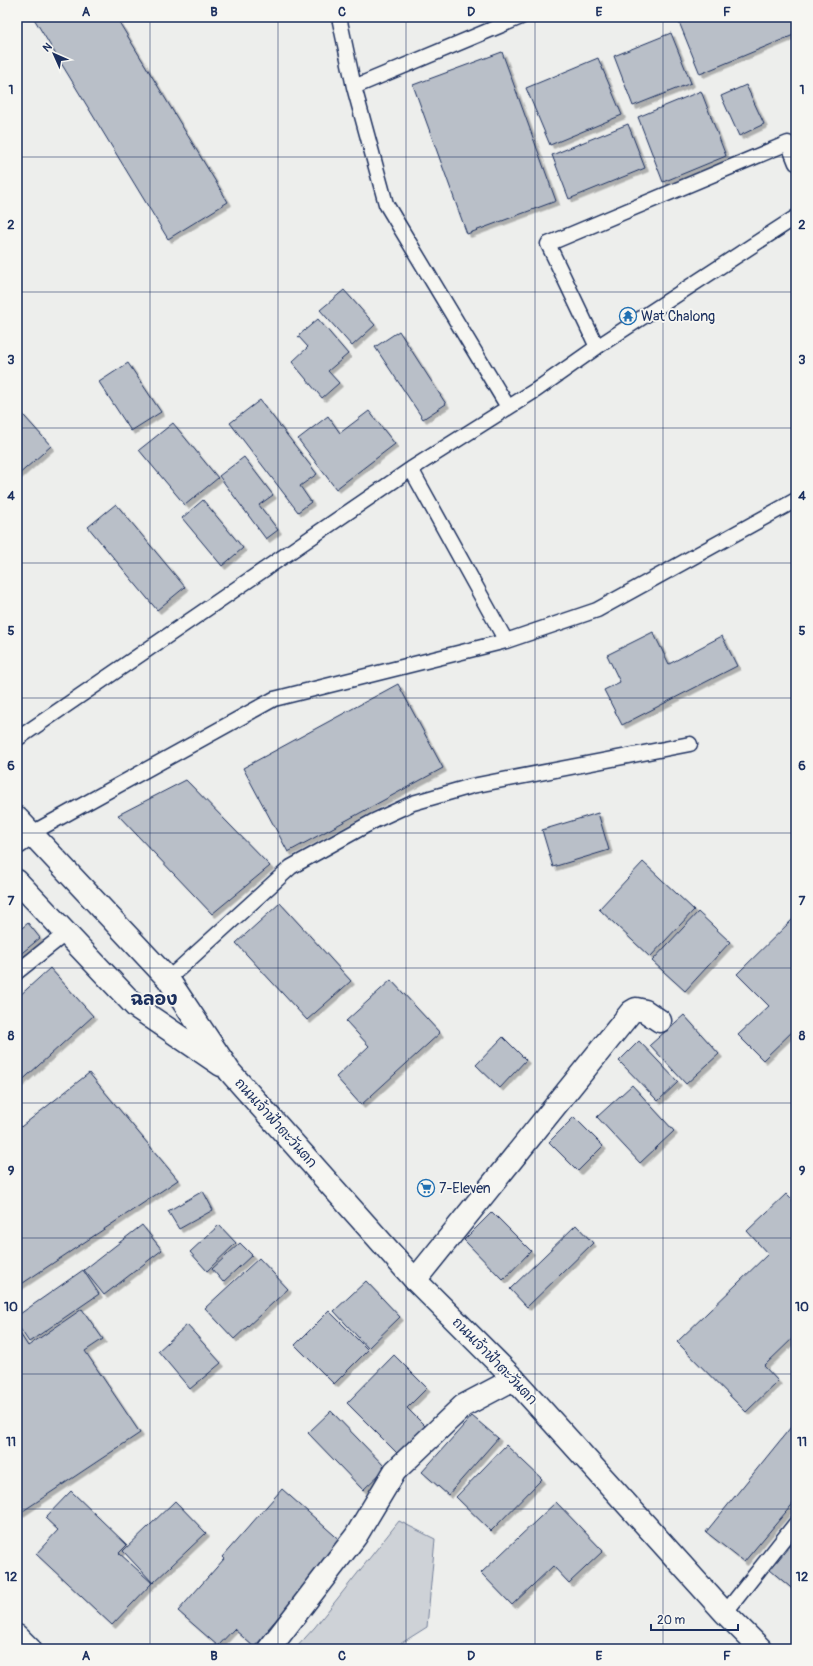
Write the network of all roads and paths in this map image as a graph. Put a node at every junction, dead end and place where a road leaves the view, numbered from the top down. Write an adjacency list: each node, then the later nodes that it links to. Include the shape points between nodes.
1 (339, 17): 3 (lane)
2 (521, 17): 3 (lane)
3 (354, 87): 7 (lane, via 386,204)
4 (796, 163): 6 (lane, via 788,142 548,244)
5 (796, 217): 6 (lane)
6 (597, 347): 7 (lane)
7 (508, 407): 8 (lane)
8 (411, 469): 10 (lane); 11 (lane)
9 (796, 500): 10 (lane, via 597,610)
10 (506, 641): 14 (lane, via 274,699)
11 (17, 739)
12 (690, 744): 18 (lane, via 472,786 413,803 374,821 291,867)
13 (17, 818): 14 (main road, ถนนเจ้าฟ้าตะวันตก)
14 (24, 838): 18 (main road, ถนนเจ้าฟ้าตะวันตก)
15 (17, 881): 16 (main road, ถนนเจ้าฟ้าตะวันตก)
16 (66, 933): 17 (lane); 20 (main road, ถนนเจ้าฟ้าตะวันตก, via 136,1007)
17 (17, 972)
18 (168, 979): 20 (main road, ถนนเจ้าฟ้าตะวันตก)
19 (660, 1021): 21 (main road, via 645,1011 636,1009 631,1012)
20 (230, 1072): 21 (main road, ถนนเจ้าฟ้าตะวันตก)
21 (415, 1280): 22 (main road, ถนนเจ้าฟ้าตะวันตก)
22 (514, 1379): 24 (main road, ถนนเจ้าฟ้าตะวันตก); 27 (main road, via 463,1406 395,1471 356,1536)
23 (796, 1523): 24 (lane)
24 (725, 1613): 28 (main road, ถนนเจ้าฟ้าตะวันตก)
25 (17, 1636): 26 (main road)
26 (30, 1649)
27 (269, 1649)
28 (761, 1649)

